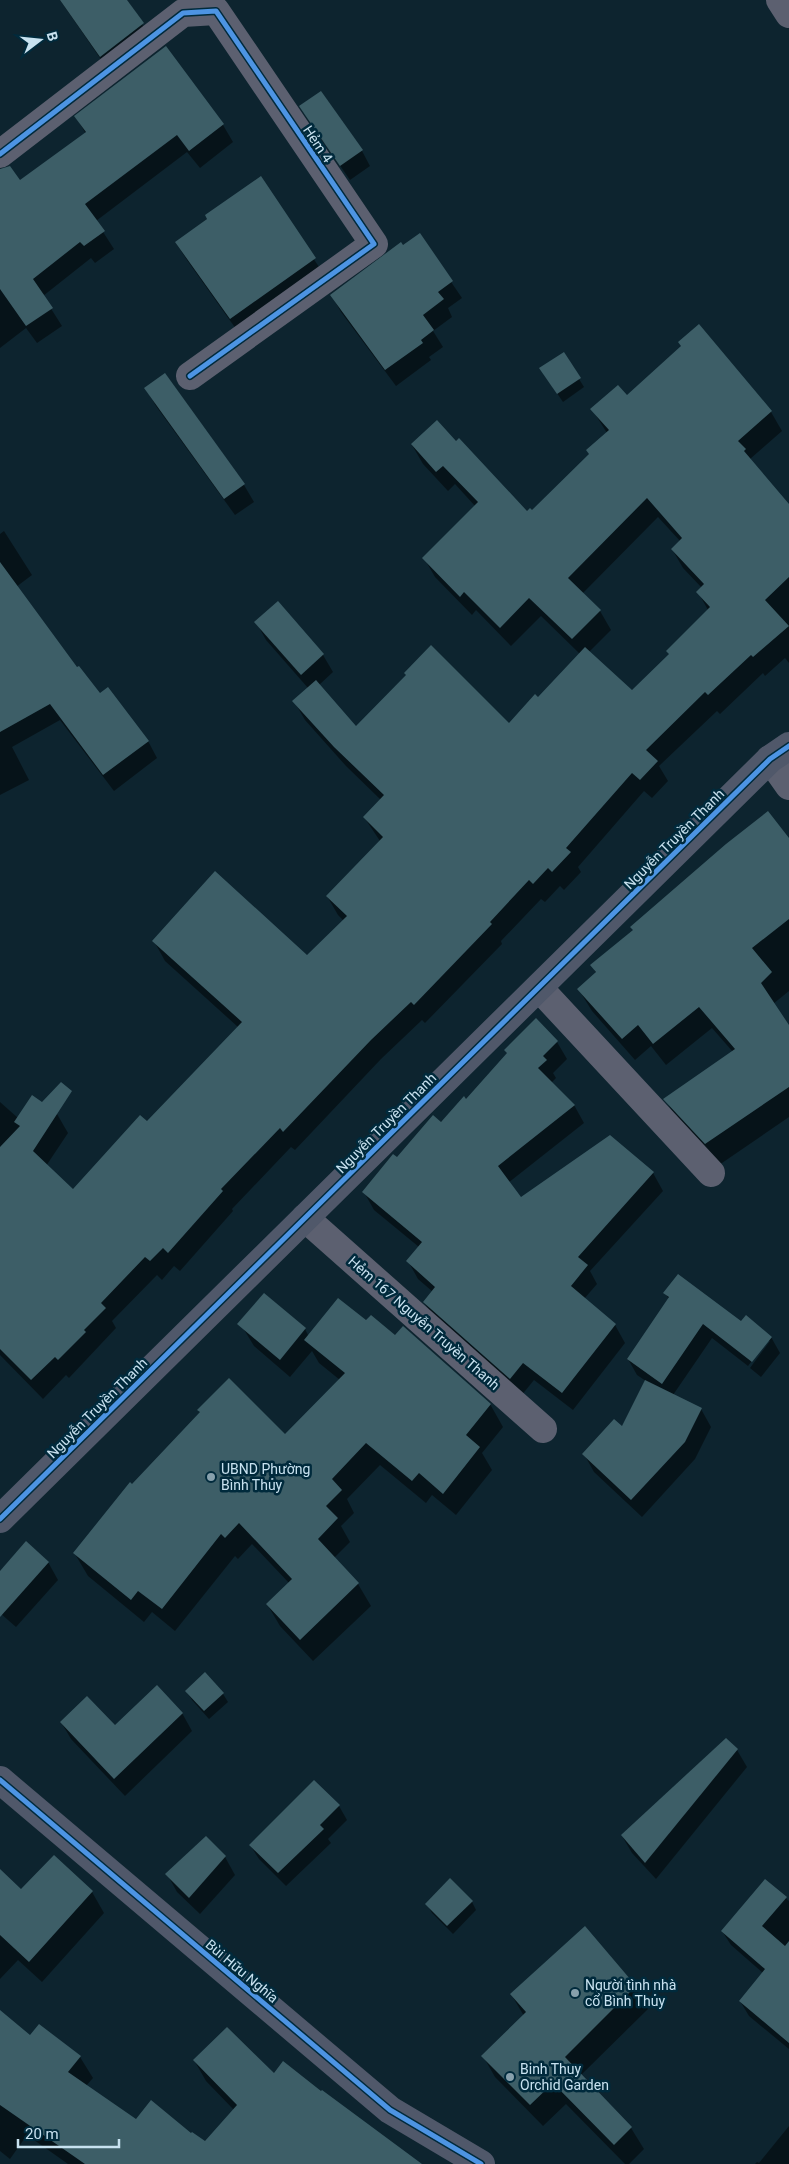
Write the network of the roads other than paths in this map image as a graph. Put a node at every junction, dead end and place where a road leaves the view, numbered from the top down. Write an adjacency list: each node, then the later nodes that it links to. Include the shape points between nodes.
1 (780, 0): 2 (street)
2 (789, 14)
3 (0, 154): 4 (street, Hẻm 4, via 183,13 216,11 374,244)
4 (190, 376)
5 (780, 753): 6 (street); 7 (street, Nguyễn Truyền Thanh)
6 (789, 786)
7 (539, 988): 8 (street); 9 (street, Nguyễn Truyền Thanh)
8 (711, 1173)
9 (305, 1218): 10 (street, Hẻm 167 Nguyễn Truyền Thanh); 11 (street, Nguyễn Truyền Thanh)
10 (543, 1428)
11 (0, 1520)
12 (0, 1780): 13 (street, Bùi Hữu Nghĩa, via 390,2110)
13 (481, 2164)

